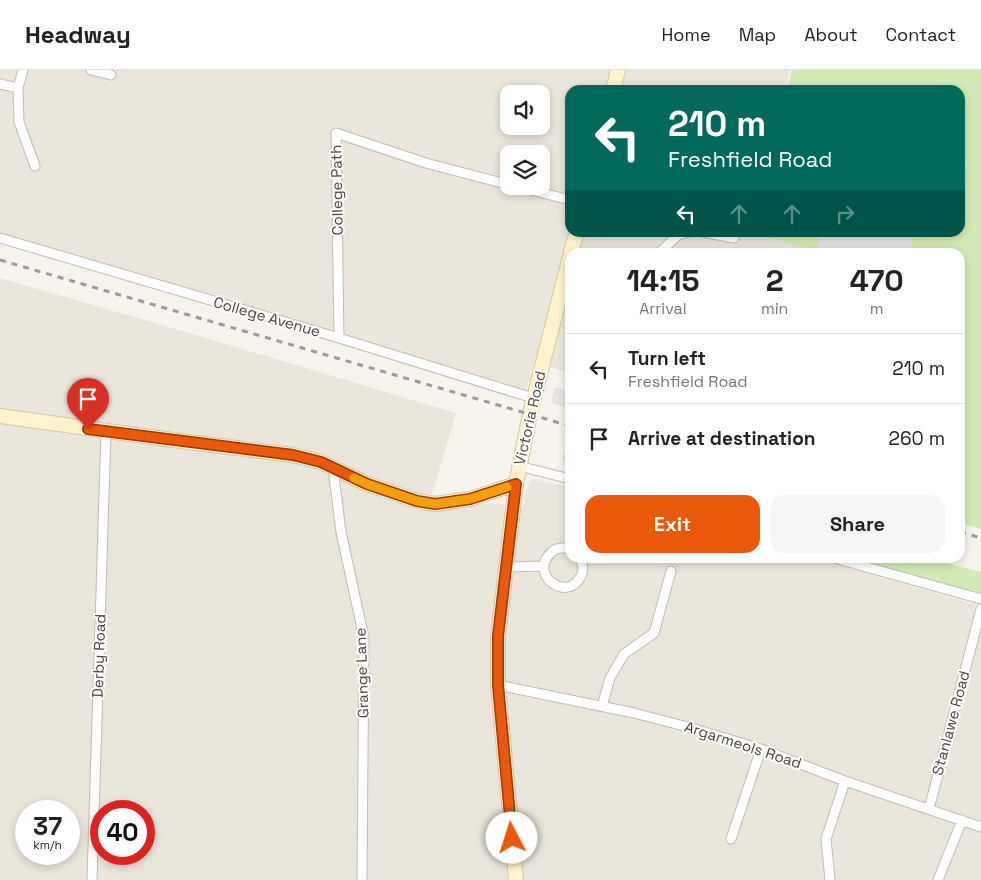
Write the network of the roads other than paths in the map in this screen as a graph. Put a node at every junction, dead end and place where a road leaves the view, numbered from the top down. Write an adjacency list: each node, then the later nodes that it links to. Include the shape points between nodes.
1 (23, 70): 7 (street)
2 (91, 70): 4 (street)
3 (618, 70): 6 (street)
4 (111, 75)
5 (0, 84): 7 (street)
6 (614, 85)
7 (18, 88): 8 (street, via 19,122)
8 (35, 166)
9 (500, 183): 18 (street, College Path, via 426,164 336,133)
10 (550, 195): 11 (street)
11 (565, 199)
12 (677, 237): 16 (street)
13 (729, 237): 15 (street)
14 (0, 238): 18 (street, College Avenue)
15 (734, 238)
16 (664, 248)
17 (565, 276): 19 (street, Victoria Road)
18 (339, 338): 19 (street, College Avenue)
19 (533, 398): 22 (street, Victoria Road)
20 (0, 416): 21 (street)
21 (106, 431): 23 (street, via 293,455); 42 (street, Derby Road)
22 (519, 466): 24 (street); 25 (street, Victoria Road)
23 (333, 468): 25 (street, via 367,484 435,504 470,499); 43 (street, Grange Lane, via 341,532 364,638)
24 (565, 478)
25 (516, 484): 30 (street, Victoria Road)
26 (565, 548): 29 (street, via 549,554)
27 (582, 563): 29 (street, via 580,579 563,587 551,583 544,573)
28 (852, 563): 32 (street)
29 (544, 566): 30 (street)
30 (506, 567): 34 (street, Victoria Road, via 498,636)
31 (671, 571): 35 (street, via 654,633 624,654 610,678)
32 (981, 600)
33 (981, 609): 38 (street, Stanlawe Road)
34 (498, 685): 35 (street, Argarmeols Road); 44 (street, Victoria Road)
35 (602, 706): 36 (street, Argarmeols Road)
36 (761, 749): 37 (street, Argarmeols Road); 41 (street)
37 (845, 780): 38 (street, Argarmeols Road); 45 (street, via 826,839)
38 (929, 809): 39 (street, Argarmeols Road)
39 (962, 820): 40 (street, Argarmeols Road); 46 (street)
40 (981, 827)
41 (731, 839)
42 (92, 880)
43 (362, 880)
44 (516, 880)
45 (830, 880)
46 (938, 880)

